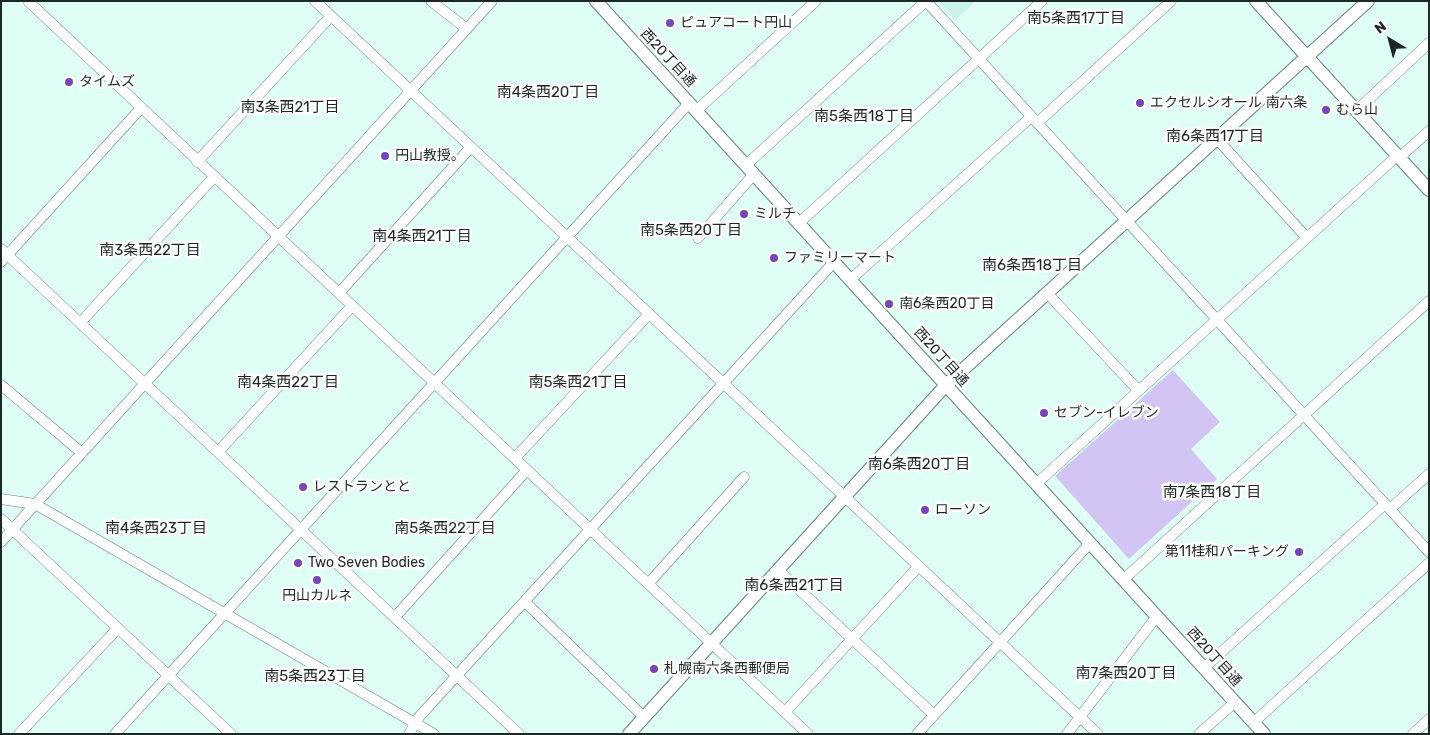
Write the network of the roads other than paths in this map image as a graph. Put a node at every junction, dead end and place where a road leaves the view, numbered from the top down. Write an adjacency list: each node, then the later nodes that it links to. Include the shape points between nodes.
1 (28, 1): 18 (street)
2 (315, 1): 11 (street)
3 (431, 1): 12 (street)
4 (492, 1): 12 (street)
5 (596, 1): 17 (street, 西20丁目通)
6 (816, 1): 17 (street)
7 (1042, 1): 15 (street)
8 (1171, 1): 20 (street)
9 (1256, 1): 14 (street)
10 (1368, 1): 14 (street)
11 (331, 16): 16 (street); 25 (street)
12 (468, 29): 16 (street)
13 (1429, 43): 19 (street)
14 (1307, 57): 19 (street); 22 (street)
15 (979, 59): 20 (street); 26 (street, via 926,1); 30 (street)
16 (411, 91): 23 (street); 31 (street)
17 (693, 107): 26 (street, 西20丁目通); 32 (street)
18 (141, 108): 25 (street); 35 (street)
19 (1356, 111): 24 (street)
20 (1034, 120): 29 (street); 37 (street)
21 (1429, 131): 24 (street)
22 (1217, 139): 29 (street); 34 (street)
23 (471, 147): 32 (street); 39 (street)
24 (1398, 157): 28 (street); 34 (street)
25 (197, 162): 27 (street)
26 (750, 170): 30 (street, 西20丁目通); 33 (street)
27 (214, 177): 31 (street); 44 (street)
28 (1429, 190)
29 (1127, 221): 38 (street); 43 (street)
30 (798, 223): 36 (street, 西20丁目通)
31 (278, 237): 39 (street); 47 (street)
32 (567, 237): 42 (street); 45 (street)
33 (698, 238)
34 (1307, 238): 43 (street)
35 (3, 255): 44 (street)
36 (834, 262): 37 (street, 西20丁目通); 46 (street)
37 (850, 280): 49 (street, 西20丁目通)
38 (1047, 293): 49 (street); 50 (street)
39 (339, 294): 41 (street)
40 (1429, 301): 51 (street)
41 (352, 306): 45 (street); 52 (street)
42 (649, 314): 46 (street); 54 (street)
43 (1216, 319): 50 (street); 51 (street)
44 (80, 323): 47 (street)
45 (434, 383): 54 (street); 66 (street)
46 (724, 383): 59 (street); 65 (street)
47 (145, 384): 52 (street); 53 (street)
48 (1, 385): 53 (street)
49 (946, 385): 58 (street, 西20丁目通); 59 (street)
50 (1138, 390): 58 (street)
51 (1303, 415): 62 (street); 73 (street)
52 (218, 452): 66 (street)
53 (82, 453): 61 (street)
54 (515, 458): 55 (street)
55 (527, 470): 65 (street); 78 (street)
56 (1429, 474): 62 (street)
57 (744, 477): 74 (street)
58 (1036, 484): 68 (street, 西20丁目通)
59 (844, 497): 71 (street); 72 (street)
60 (1, 499): 61 (street)
61 (35, 504): 64 (street); 76 (street)
62 (1387, 507): 69 (street); 83 (street)
63 (1, 519): 64 (street)
64 (12, 529): 67 (street); 79 (street)
65 (590, 529): 74 (street); 75 (street)
66 (301, 530): 76 (street); 78 (street)
67 (1, 542)
68 (1090, 543): 73 (street, 西20丁目通); 82 (street)
69 (1429, 552)
70 (1429, 563): 92 (street)
71 (919, 566): 80 (street); 82 (street)
72 (778, 570): 80 (street); 81 (street)
73 (1123, 580): 77 (street, 西20丁目通)
74 (648, 584): 81 (street)
75 (525, 602): 85 (street); 89 (street)
76 (225, 613): 84 (street); 93 (street)
77 (1157, 616): 83 (street, 西20丁目通); 90 (street)
78 (395, 617): 85 (street)
79 (118, 628): 84 (street); 94 (street)
80 (852, 639): 87 (street); 88 (street)
81 (711, 643): 87 (street); 89 (street)
82 (1000, 643): 88 (street); 90 (street)
83 (1204, 668): 86 (street, 西20丁目通)
84 (169, 675): 95 (street); 96 (street)
85 (457, 676): 93 (street, via 418,717); 99 (street)
86 (1235, 702): 92 (street, 西20丁目通); 105 (street)
87 (785, 712): 101 (street)
88 (934, 715): 102 (street)
89 (644, 717): 100 (street)
90 (1080, 717): 103 (street); 104 (street)
91 (1429, 719): 107 (street)
92 (1254, 722): 106 (street, 西20丁目通)
93 (417, 723): 97 (street); 98 (street)
94 (19, 734)
95 (115, 734)
96 (231, 734)
97 (409, 734)
98 (434, 734)
99 (519, 734)
100 (628, 734)
101 (808, 734)
102 (917, 734)
103 (1067, 734)
104 (1098, 734)
105 (1199, 734)
106 (1264, 734)
107 (1413, 734)

